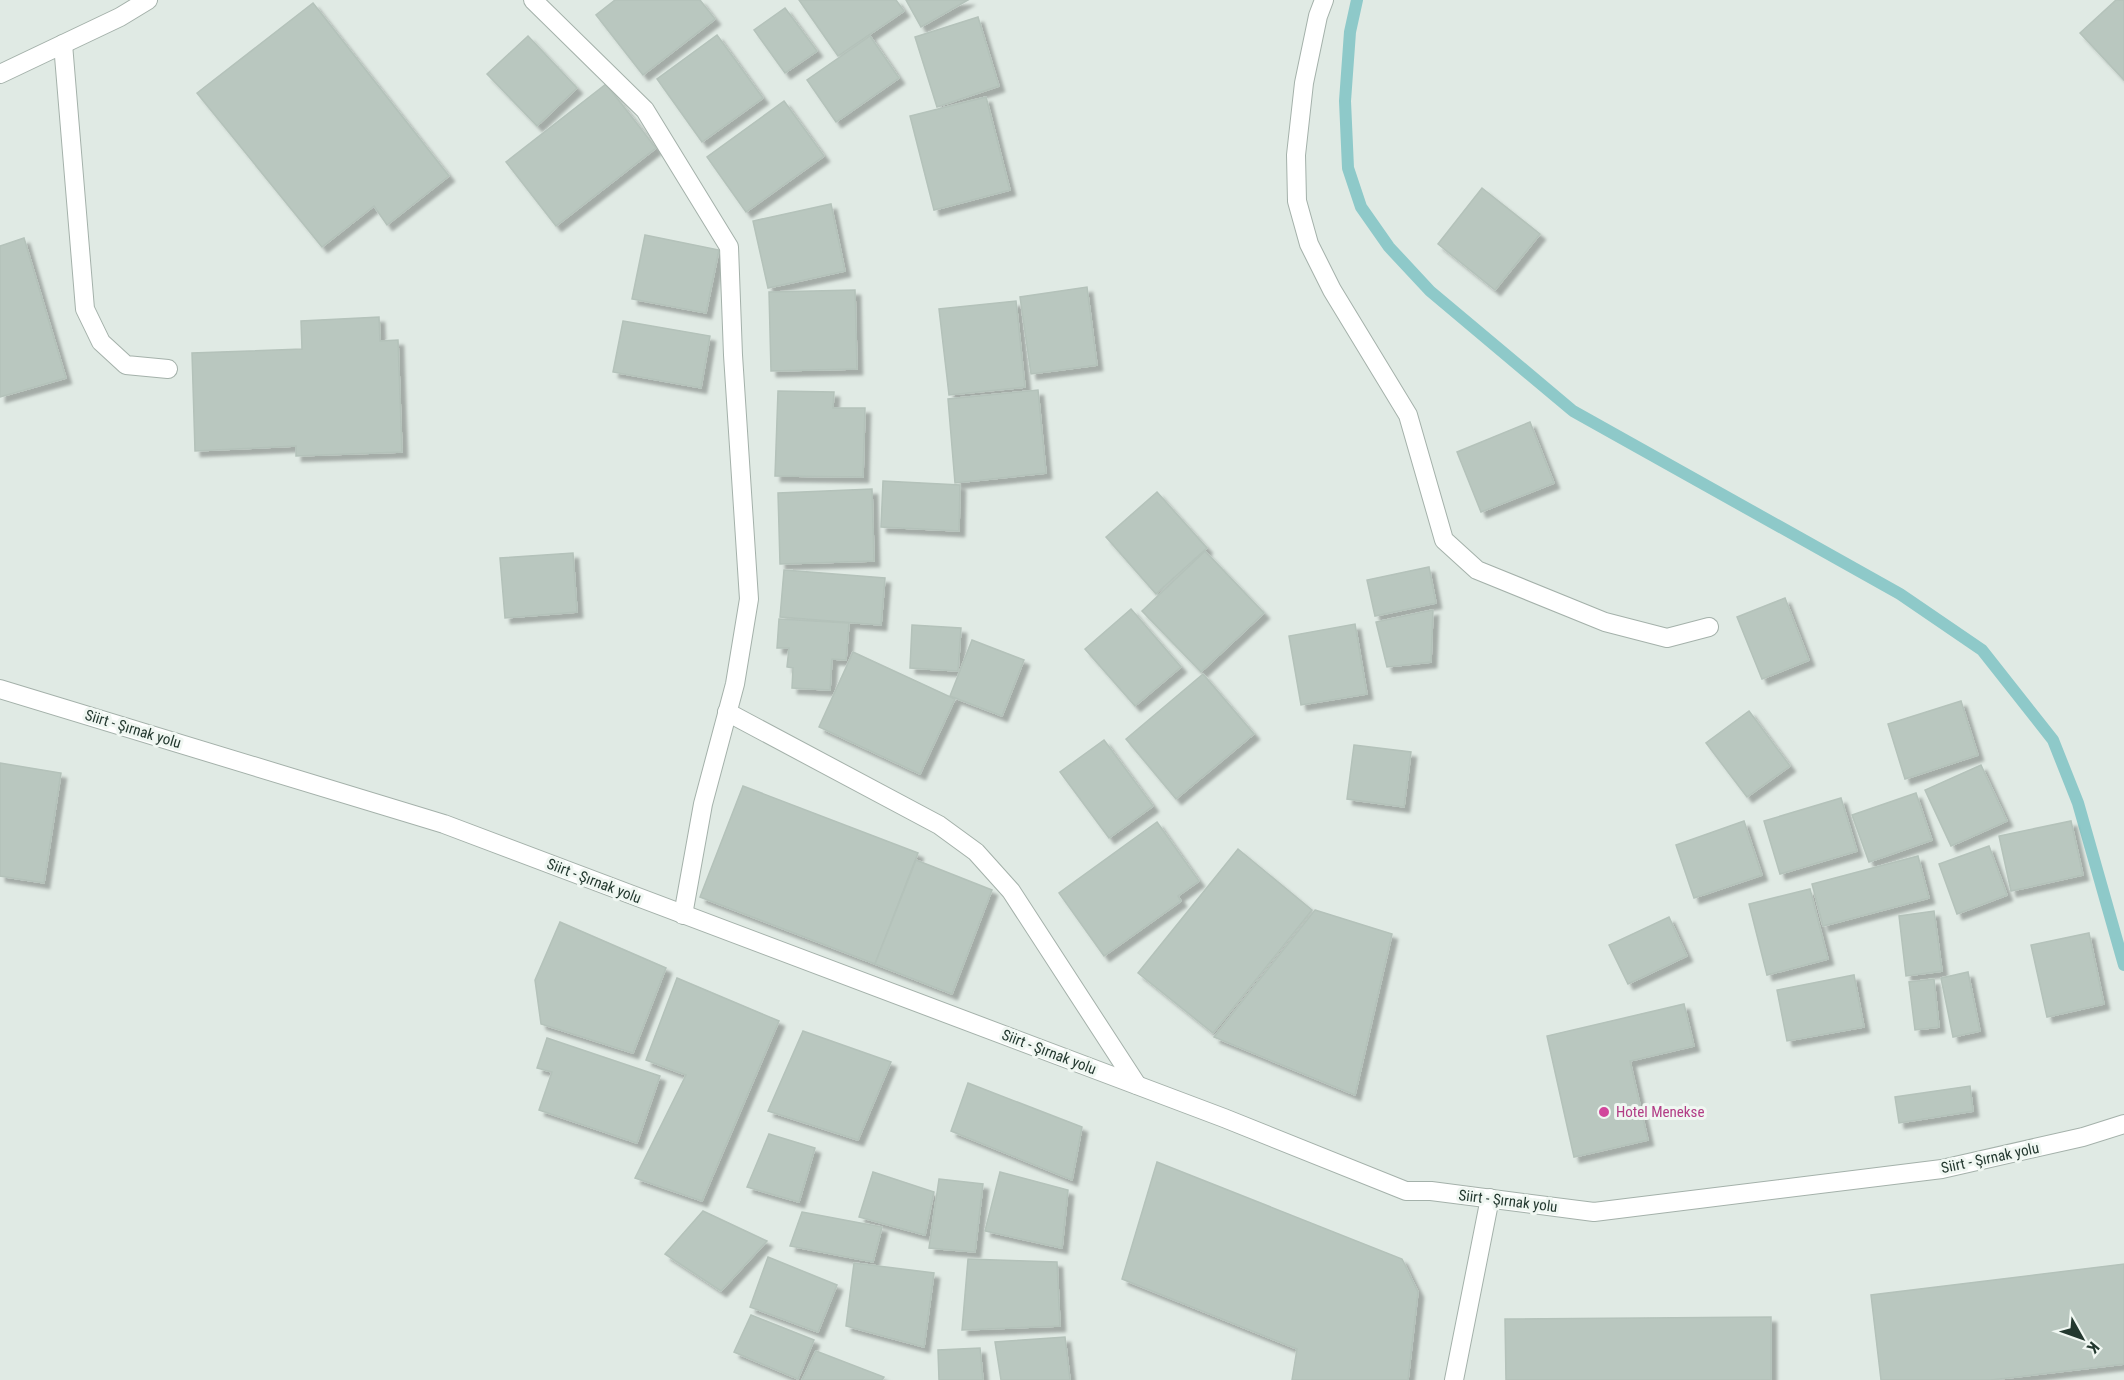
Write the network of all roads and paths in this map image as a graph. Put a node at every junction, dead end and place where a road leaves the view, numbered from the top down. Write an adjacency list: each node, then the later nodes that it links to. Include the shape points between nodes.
1 (148, 0): 4 (street)
2 (533, 0): 9 (street, via 645,110 729,247 749,599)
3 (1324, 0): 7 (street, via 1304,83 1296,155 1298,201 1309,244 1332,290 1408,415 1444,540 1477,570 1605,622 1667,638)
4 (63, 44): 5 (street); 6 (street, via 84,309 101,342 126,365)
5 (0, 74)
6 (168, 369)
7 (1709, 627)
8 (0, 689): 10 (street, Siirt - Şırnak yolu, via 444,824)
9 (728, 712): 10 (street, via 703,804); 11 (street, via 939,825 976,852 1011,891)
10 (683, 915): 11 (street, Siirt - Şırnak yolu)
11 (1137, 1085): 13 (street, Siirt - Şırnak yolu, via 1406,1191)
12 (2124, 1124): 13 (street, Siirt - Şırnak yolu, via 1942,1169 1594,1212)
13 (1490, 1198): 14 (street)
14 (1454, 1380)

